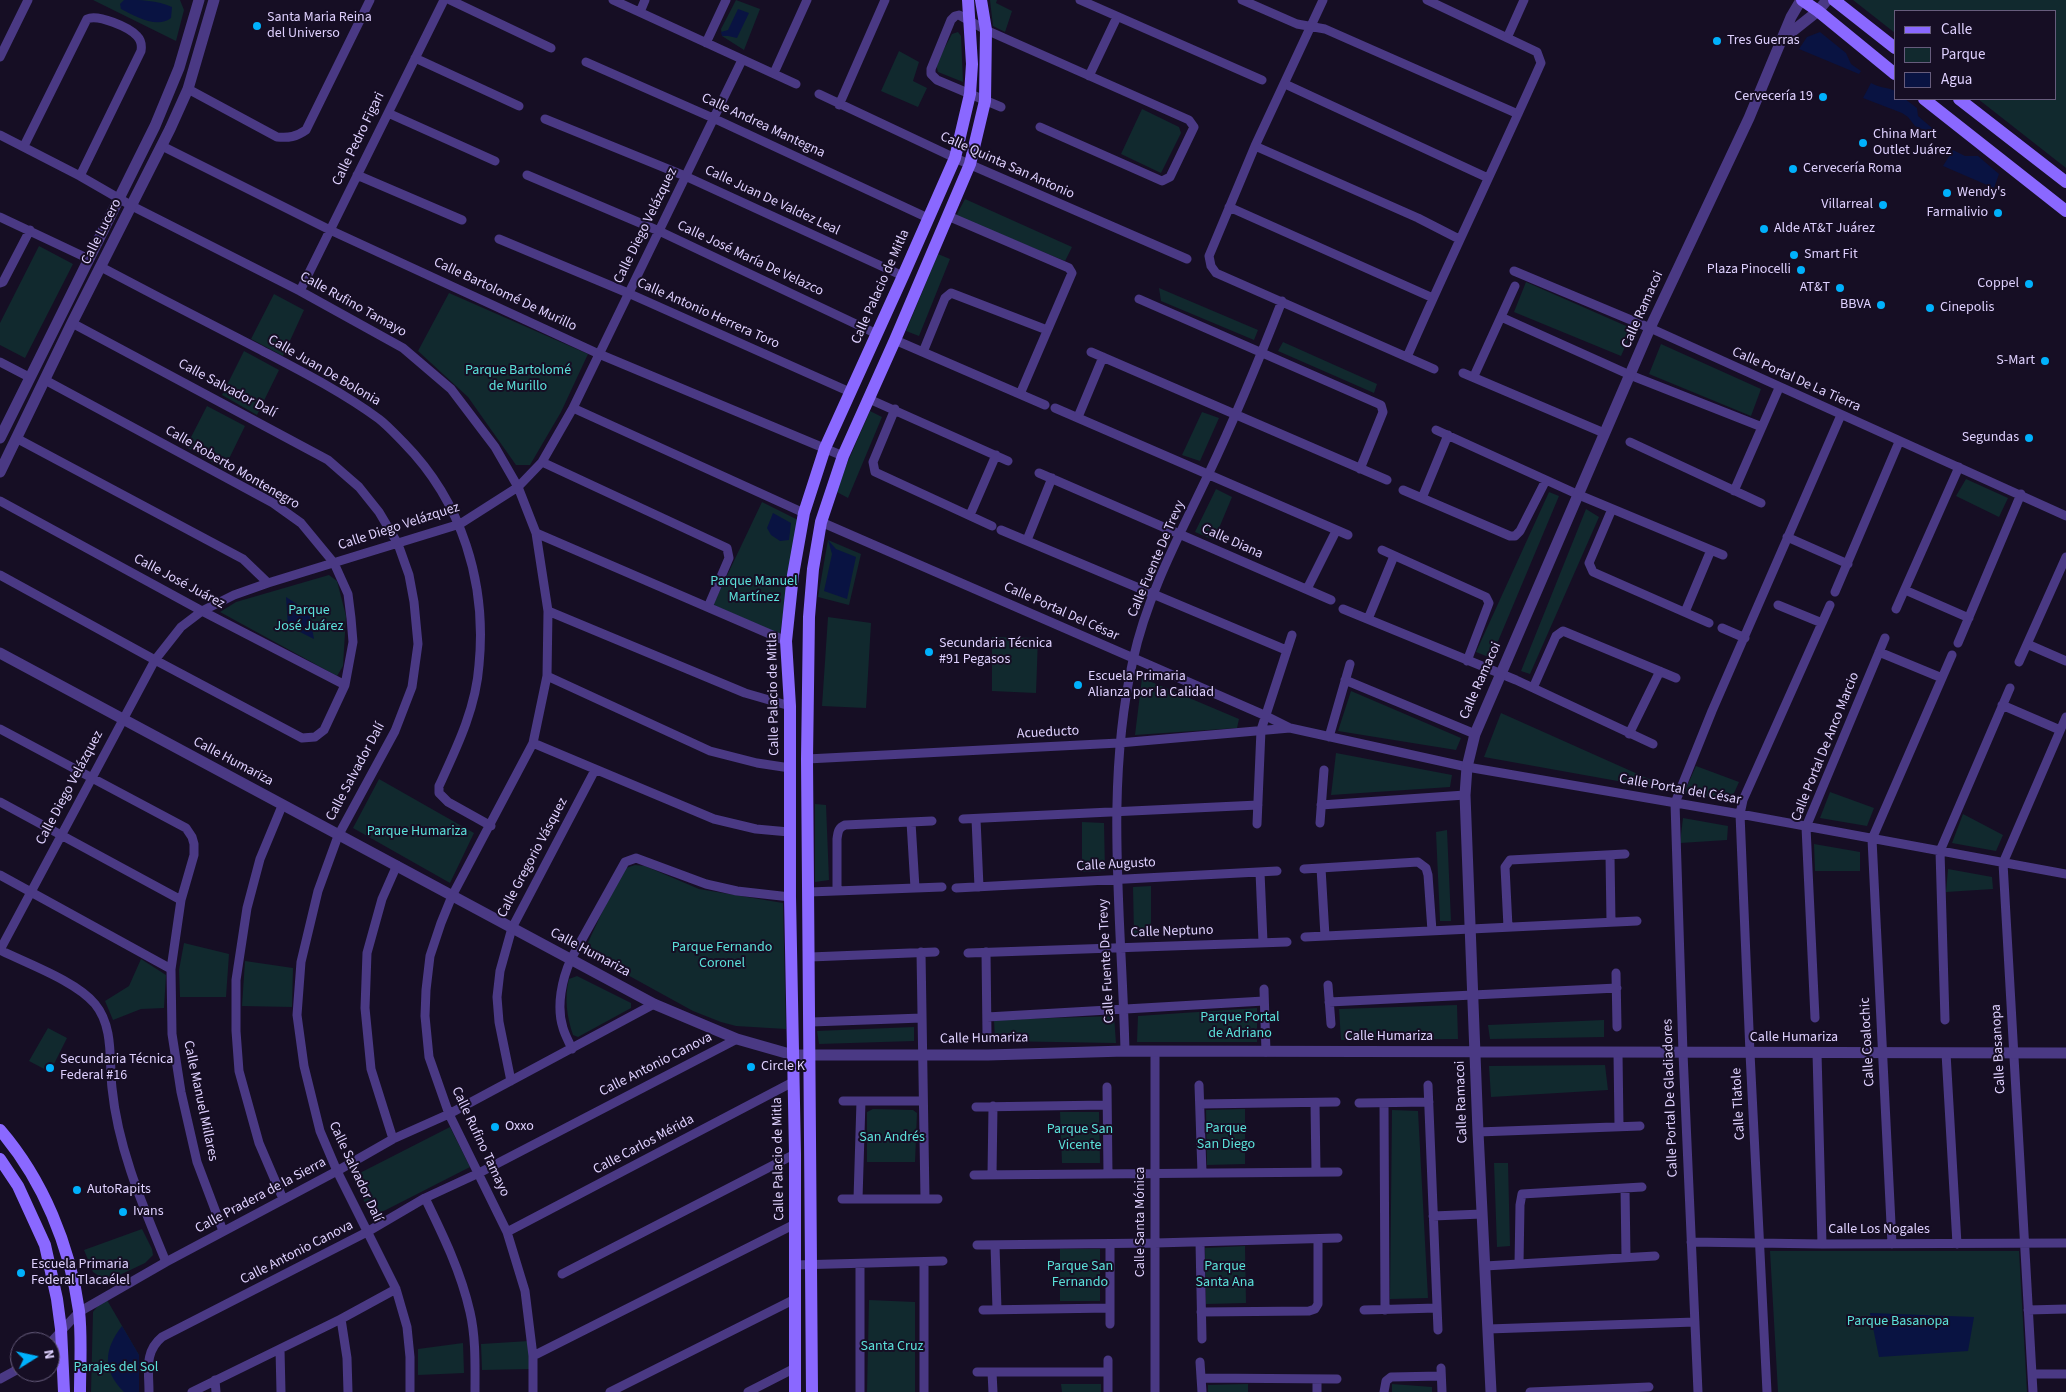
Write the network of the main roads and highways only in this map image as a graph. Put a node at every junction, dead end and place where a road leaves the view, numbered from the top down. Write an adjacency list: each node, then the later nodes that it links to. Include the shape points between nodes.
1 (968, 0): 15 (main road, Calle Palacio de Mitla, via 970,94 955,158 825,448 804,513 793,575 786,640 790,706)
2 (981, 0): 16 (main road, via 986,30 985,101 970,164 843,456 821,522 813,569 807,759)
3 (1802, 0): 6 (main road)
4 (1834, 0): 5 (main road)
5 (1894, 47)
6 (1894, 73)
7 (1925, 100): 10 (main road)
8 (1960, 100): 9 (main road)
9 (2066, 182)
10 (2066, 211)
11 (0, 1130): 14 (main road, via 45,1200 67,1259 79,1312)
12 (0, 1159): 13 (main road, via 18,1186 45,1245 62,1329)
13 (64, 1392)
14 (80, 1392)
15 (795, 1392)
16 (812, 1392)

